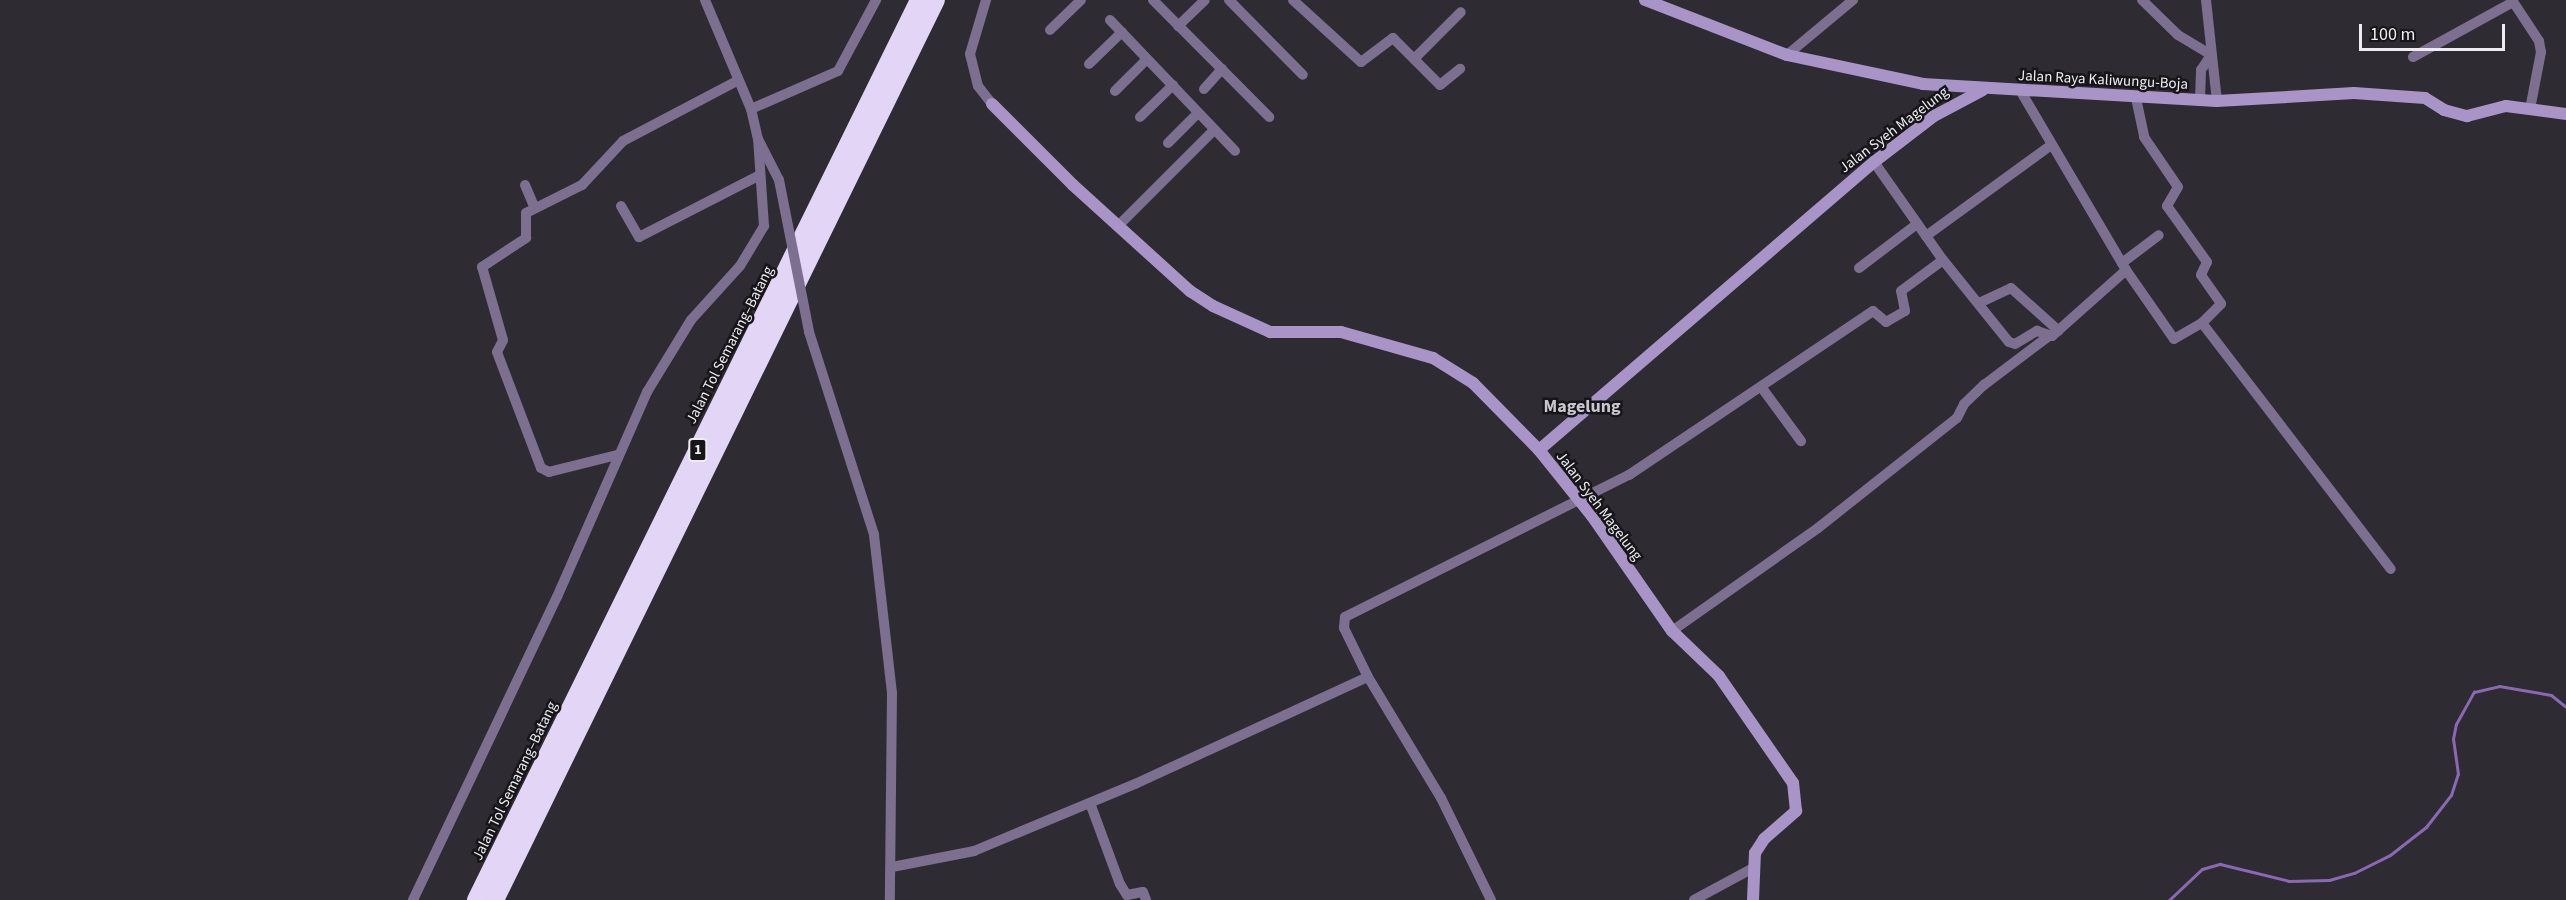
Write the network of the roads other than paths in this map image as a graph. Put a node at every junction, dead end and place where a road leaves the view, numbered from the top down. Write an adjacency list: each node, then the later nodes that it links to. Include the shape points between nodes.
1 (705, 0): 30 (street)
2 (876, 0): 40 (street, via 838,71)
3 (919, 0): 78 (highway, Jalan Tol Semarang–Batang / 1)
4 (936, 0): 79 (highway, 1)
5 (986, 0): 39 (street, via 970,54 978,86)
6 (1081, 0): 19 (street)
7 (1153, 0): 18 (street)
8 (1229, 0): 29 (street)
9 (1293, 0): 25 (street, via 1361,62 1393,38)
10 (1645, 0): 21 (street, Jalan Raya Kaliwungu-Boja)
11 (1852, 0): 21 (street)
12 (2143, 0): 22 (street, via 2178,35)
13 (2206, 0): 22 (street)
14 (2513, 1): 23 (street); 41 (street, via 2539,41 2541,52)
15 (1198, 2): 18 (street)
16 (1461, 12): 25 (street)
17 (1110, 20): 20 (street)
18 (1178, 26): 27 (street)
19 (1050, 30)
20 (1122, 32): 24 (street); 26 (street)
21 (1787, 55): 33 (street, Jalan Raya Kaliwungu-Boja, via 1923,84)
22 (2210, 56): 37 (street, via 2201,70); 38 (street, via 2216,70)
23 (2414, 57)
24 (1148, 59): 31 (street); 34 (street)
25 (1414, 59): 28 (street, via 1440,85)
26 (1089, 64)
27 (1222, 69): 32 (street); 45 (street)
28 (1460, 69)
29 (1303, 75)
30 (737, 81): 40 (street); 55 (street, via 623,141 586,182)
31 (1173, 85): 42 (street); 44 (street)
32 (1204, 89)
33 (1983, 90): 35 (street, Jalan Raya Kaliwungu-Boja); 51 (street, Jalan Syeh Magelung, via 1934,116)
34 (1115, 91)
35 (2021, 92): 36 (street, Jalan Raya Kaliwungu-Boja); 49 (street)
36 (2136, 98): 37 (street, Jalan Raya Kaliwungu-Boja); 64 (street, via 2144,137 2178,187 2167,206 2207,262 2201,275 2222,304)
37 (2199, 100): 38 (street, Jalan Raya Kaliwungu-Boja)
38 (2217, 101): 41 (street, Jalan Raya Kaliwungu-Boja, via 2354,93 2425,98 2444,110 2467,116 2506,106)
39 (992, 104): 57 (street)
40 (751, 109): 47 (street)
41 (2530, 109): 43 (street, Jalan Raya Kaliwungu-Boja)
42 (1198, 113): 46 (street); 48 (street)
43 (2566, 114)
44 (1140, 117)
45 (1269, 117)
46 (1214, 130): 50 (street); 57 (street)
47 (758, 139): 52 (street); 75 (street, bridge, via 779,180 809,332 874,535 890,667)
48 (1168, 143)
49 (2050, 147): 58 (street); 61 (street)
50 (1235, 151)
51 (1874, 162): 56 (street); 68 (street, Jalan Syeh Magelung)
52 (760, 175): 54 (street, via 639,237); 69 (street, via 764,226 740,266 691,320 657,373)
53 (525, 184): 55 (street)
54 (621, 206)
55 (536, 208): 69 (street, via 525,215 525,239 482,267 503,339 497,352 544,471)
56 (1917, 224): 58 (street); 62 (street)
57 (1119, 225): 68 (street, via 1190,291 1218,309 1270,332 1325,331 1367,337 1416,351 1449,366 1492,401)
58 (1926, 236): 60 (street)
59 (2159, 236): 61 (street)
60 (1943, 260): 63 (street); 66 (street, via 1901,291 1906,311 1886,322 1873,311)
61 (2124, 267): 64 (street, via 2174,339); 65 (street)
62 (1858, 268)
63 (1979, 303): 65 (street, via 2012,344 2037,331); 65 (street, via 2011,288)
64 (2202, 323): 71 (street)
65 (2054, 334): 72 (street, via 1984,385 1964,404 1957,418 1818,528)
66 (1762, 388): 67 (street); 70 (street, via 1629,475)
67 (1802, 441)
68 (1539, 450): 70 (street, Jalan Syeh Magelung)
69 (617, 455): 77 (street, via 557,597)
70 (1578, 498): 72 (street, Jalan Syeh Magelung); 73 (street, via 1348,614 1344,628)
71 (2391, 569)
72 (1672, 631): 76 (street, Jalan Syeh Magelung, via 1719,676 1795,788 1796,811 1759,844)
73 (1368, 676): 74 (street); 82 (street, via 1441,798)
74 (1090, 803): 75 (street, via 974,851); 81 (street, via 1120,884 1127,895 1143,892)
75 (892, 867): 80 (street)
76 (1753, 868): 83 (street); 84 (street, Jalan Syeh Magelung)
77 (413, 900)
78 (476, 900)
79 (495, 900)
80 (890, 900)
81 (1146, 900)
82 (1491, 900)
83 (1694, 900)
84 (1753, 900)

